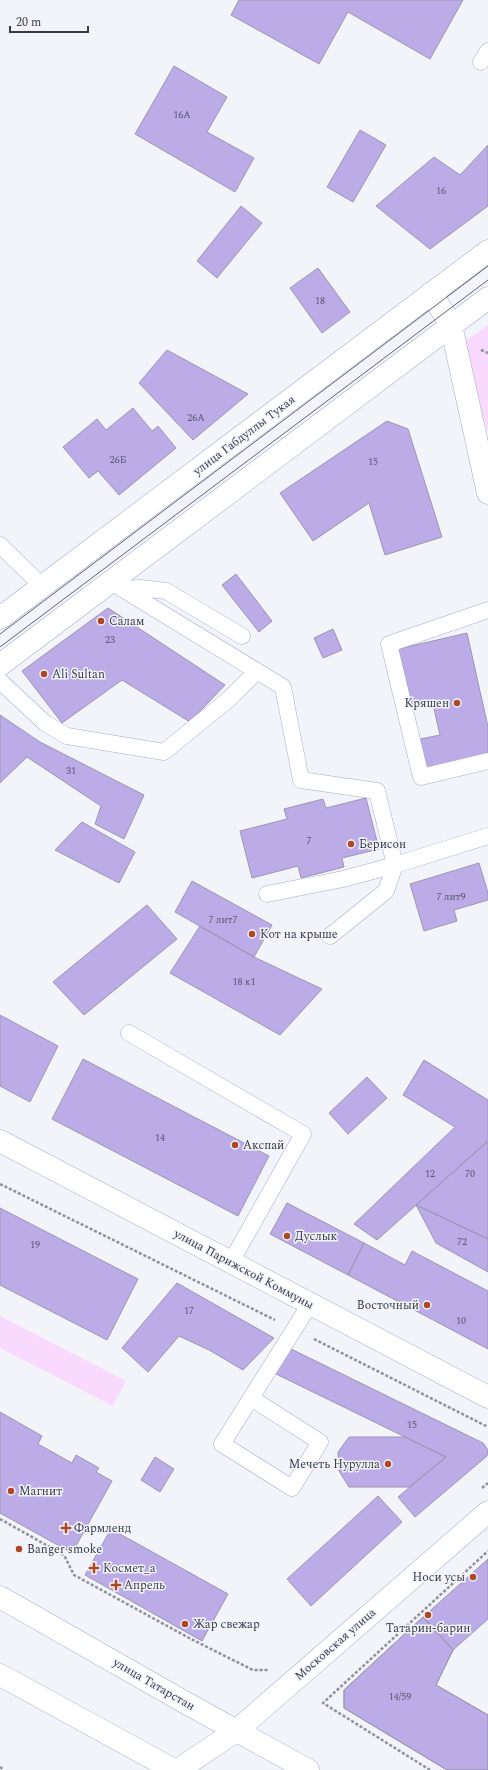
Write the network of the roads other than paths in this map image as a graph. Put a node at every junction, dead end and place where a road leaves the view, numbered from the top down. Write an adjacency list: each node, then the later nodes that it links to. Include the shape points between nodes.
1 (488, 251): 2 (street, улица Габдуллы Тукая)
2 (432, 294): 4 (street); 9 (street, улица Габдуллы Тукая)
3 (488, 298): 4 (street)
4 (451, 325): 5 (street); 8 (street)
5 (483, 447): 6 (street)
6 (488, 493)
7 (0, 545): 9 (lane)
8 (116, 585): 12 (lane, via 166,591); 13 (street); 14 (lane)
9 (42, 586): 11 (street, улица Габдуллы Тукая)
10 (488, 610): 16 (lane, via 389,644 421,777)
11 (0, 618)
12 (242, 636)
13 (0, 665)
14 (257, 671): 15 (lane, via 229,699 164,752 67,736 45,723); 18 (lane, via 283,687 301,780 377,791)
15 (0, 681)
16 (488, 761)
17 (488, 836): 18 (lane)
18 (394, 865): 19 (lane, via 343,879); 20 (lane, via 386,891)
19 (266, 894)
20 (330, 936)
21 (128, 1033): 23 (lane, via 303,1134)
22 (0, 1141): 23 (street, улица Парижской Коммуны)
23 (231, 1262): 24 (street, улица Парижской Коммуны)
24 (310, 1304): 25 (street, улица Парижской Коммуны); 26 (lane)
25 (488, 1397)
26 (251, 1398): 26 (lane, via 320,1442 292,1488 222,1444)
27 (488, 1512): 30 (street, Московская улица)
28 (0, 1597): 30 (street, улица Татарстан)
29 (0, 1675): 31 (street)
30 (236, 1731): 32 (street, Московская улица); 33 (street, улица Татарстан)
31 (174, 1770)
32 (178, 1770)
33 (308, 1770)

